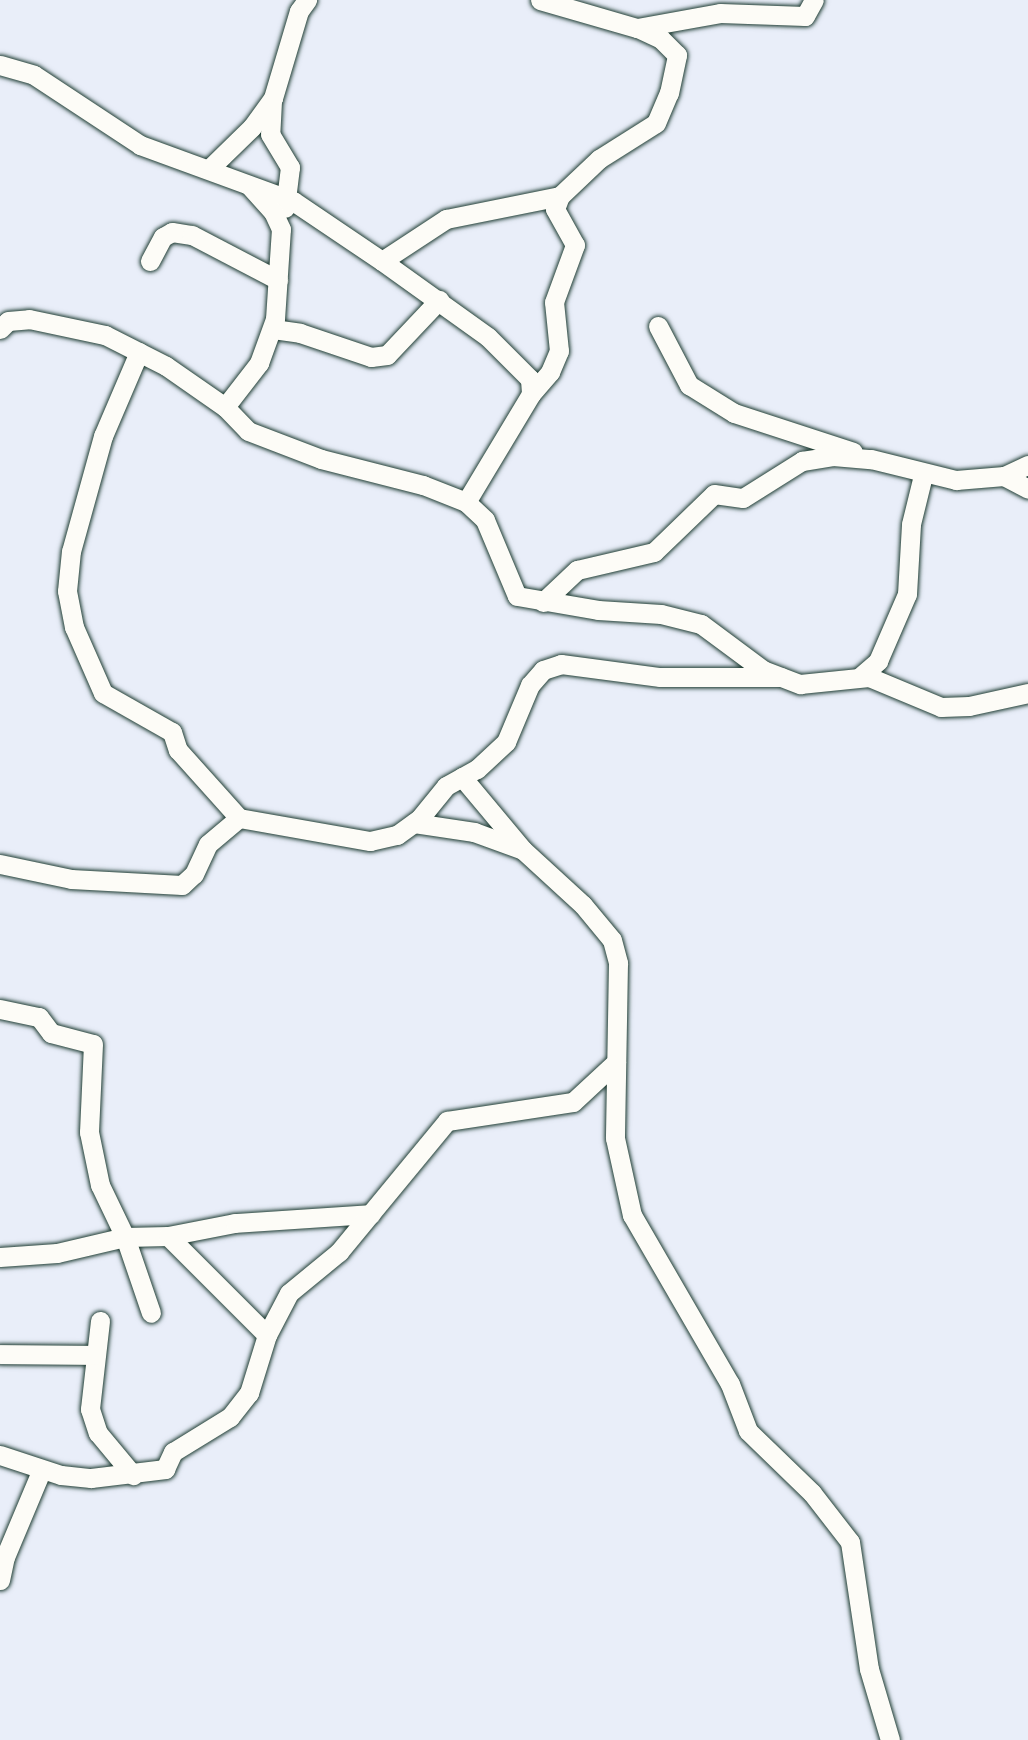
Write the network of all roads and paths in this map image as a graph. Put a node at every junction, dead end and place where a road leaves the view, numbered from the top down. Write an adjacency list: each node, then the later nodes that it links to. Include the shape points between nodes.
1 (307, 0): 8 (street, via 299,11)
2 (540, 0): 5 (street)
3 (814, 0): 4 (street, via 805,16)
4 (689, 16): 5 (street); 6 (street, via 678,35)
5 (637, 28): 6 (street)
6 (677, 55): 11 (street, via 670,93 656,123 599,159)
7 (0, 65): 9 (street, via 34,75 140,145)
8 (273, 98): 9 (street, via 252,127); 12 (street, via 270,134 290,167)
9 (209, 169): 10 (street)
10 (246, 182): 12 (street); 13 (street, via 273,212)
11 (560, 196): 15 (street, via 446,219); 22 (street, via 555,209 575,245 554,302 559,351 550,372)
12 (288, 198): 13 (street); 15 (street)
13 (281, 229): 16 (street)
14 (150, 261): 16 (street, via 163,237 172,232 192,235)
15 (382, 261): 17 (street)
16 (278, 280): 20 (street)
17 (439, 300): 20 (street, via 387,355 371,357 300,333); 22 (street, via 488,337 530,379)
18 (658, 326): 24 (street, via 689,385 734,413)
19 (0, 329): 21 (street, via 8,320 53,321 104,335)
20 (273, 329): 23 (street, via 259,363)
21 (139, 352): 23 (street); 35 (street, via 103,436 77,524 67,591 74,627 103,693 172,732 178,750)
22 (531, 394): 29 (street)
23 (225, 407): 29 (street, via 248,431 321,459 423,485)
24 (871, 458): 26 (street); 30 (street, via 833,456 802,461 743,498 714,494 654,552 577,570)
25 (1028, 465): 27 (street)
26 (923, 475): 27 (street, via 956,480); 32 (street, via 911,524 907,594 878,661)
27 (1004, 476): 28 (street)
28 (1028, 489)
29 (467, 502): 30 (street, via 485,520 517,596)
30 (543, 602): 31 (street, via 661,614 701,624 763,670)
31 (781, 677): 32 (street, via 800,684); 34 (street, via 660,677 561,664 543,670 530,685 506,742)
32 (861, 677): 33 (street, via 887,681 941,707)
33 (1028, 693)
34 (462, 777): 36 (street, via 446,786); 37 (street)
35 (239, 818): 36 (street, via 370,841 397,835); 38 (street, via 208,844 194,874 182,885 71,878)
36 (414, 823): 37 (street, via 474,832)
37 (523, 850): 40 (street, via 583,905 612,940 618,963)
38 (0, 864)
39 (0, 1009): 43 (street, via 39,1017 51,1033 93,1044 89,1132 100,1185)
40 (616, 1062): 41 (street, via 573,1102 447,1121); 54 (street, via 615,1138 632,1215 730,1384 748,1431 812,1493 850,1542 869,1669)
41 (371, 1214): 42 (street, via 235,1223); 47 (street, via 339,1252 289,1293)
42 (168, 1236): 43 (street); 47 (street)
43 (125, 1237): 44 (street, via 57,1252); 45 (street)
44 (0, 1257)
45 (151, 1313)
46 (100, 1321): 49 (street)
47 (267, 1335): 52 (street, via 250,1393 230,1417 173,1452 165,1469)
48 (0, 1354): 49 (street)
49 (93, 1355): 52 (street, via 90,1409 98,1433)
50 (0, 1455): 51 (street)
51 (42, 1469): 52 (street, via 91,1478); 53 (street)
52 (133, 1475)
53 (0, 1580)
54 (890, 1740)

